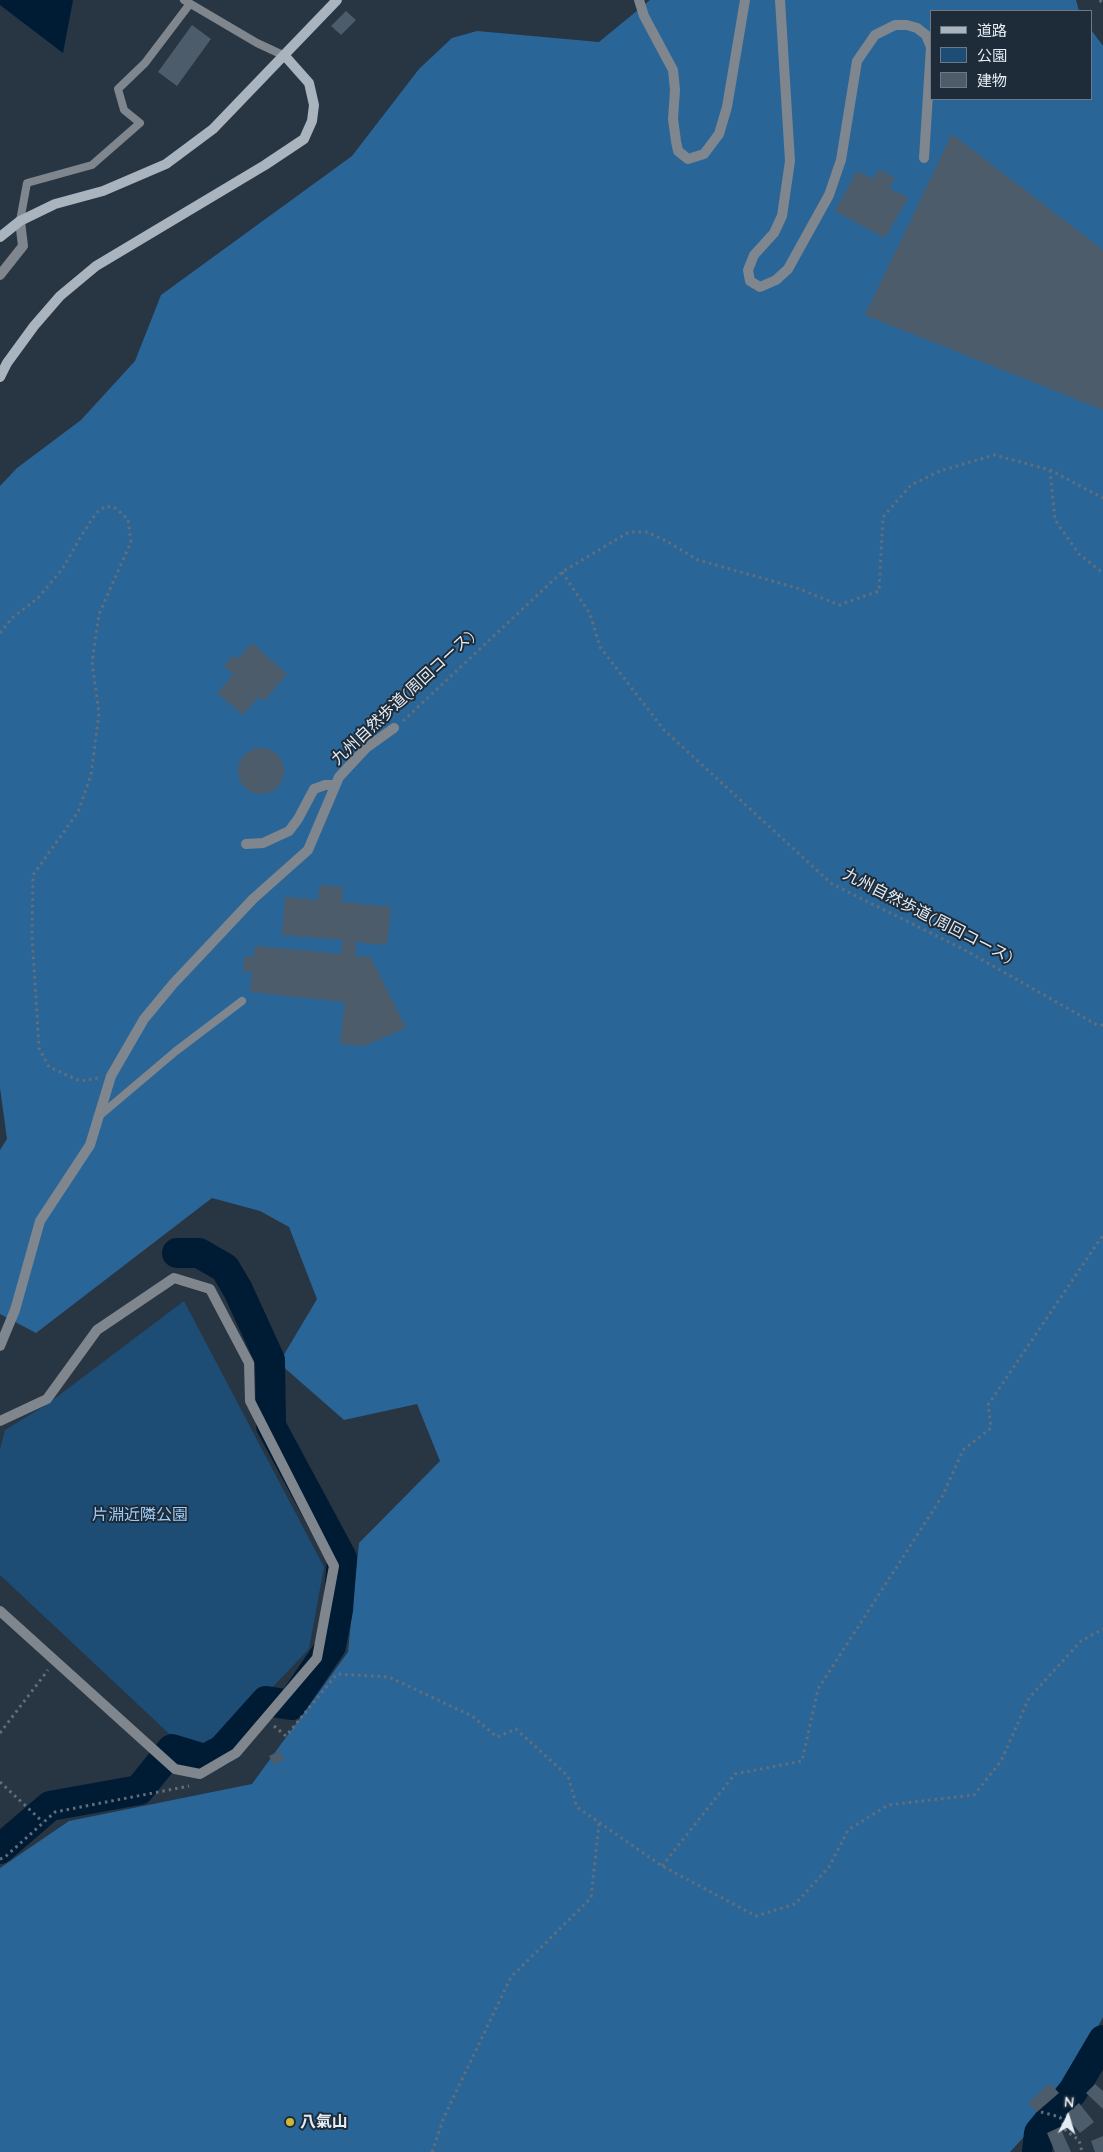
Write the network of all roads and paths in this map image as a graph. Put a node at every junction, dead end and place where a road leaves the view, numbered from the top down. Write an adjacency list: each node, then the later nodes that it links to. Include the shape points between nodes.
1 (336, 0): 9 (street)
2 (639, 0): 3 (street, via 673,70 676,141 678,151 688,159 704,154 719,134 727,107)
3 (745, 0)
4 (780, 0): 8 (street, via 790,161 782,216 774,234 754,254 748,270 750,281 760,287 776,280 788,269 829,195 841,160 857,61 875,35 895,25 907,25 926,35)
5 (1100, 0): 7 (path)
6 (186, 2): 9 (lane); 12 (lane, via 145,62 118,89 124,110 140,123 92,165 27,183)
7 (1103, 5)
8 (930, 45)
9 (285, 56): 12 (street, via 213,129 166,164 103,191 55,204); 15 (street, via 309,83 314,105 312,121 304,139 96,266 60,296 34,326)
10 (930, 63): 11 (street)
11 (924, 158)
12 (20, 221): 13 (street); 14 (street, via 23,246)
13 (0, 237)
14 (0, 275)
15 (0, 377)
16 (1050, 470): 17 (path); 18 (path, via 994,455 940,471 911,485 883,517 880,591 839,605 797,588 698,560 647,532 629,532); 19 (path, via 1055,520 1079,554)
17 (1103, 498)
18 (562, 572): 21 (path, 九州自然歩道(周回コース)); 25 (path, 九州自然歩道(周回コース), via 590,614 600,647 664,730 832,884 963,949)
19 (1103, 573)
20 (0, 633): 26 (path, via 12,618 38,598 63,568 96,514 106,506 115,508 128,519 131,542 99,614 92,662 99,713 91,775 78,812 32,875 39,1048 49,1067 80,1081)
21 (394, 728): 22 (street, 九州自然歩道(周回コース), via 366,748)
22 (335, 785): 23 (street, via 314,789 288,830 264,843); 26 (street, 九州自然歩道(周回コース), via 308,850 253,899 173,984 144,1019)
23 (246, 844)
24 (242, 1001): 27 (lane, via 176,1051)
25 (1103, 1026)
26 (111, 1076): 27 (street, 九州自然歩道(周回コース))
27 (97, 1119): 29 (street, 九州自然歩道(周回コース), via 90,1145 40,1221 15,1310)
28 (1103, 1236): 41 (path, via 988,1404 992,1428 963,1450 943,1495 818,1689 802,1761 735,1774)
29 (0, 1346)
30 (0, 1421): 34 (street, via 47,1399 97,1330 174,1278 210,1289 249,1363 250,1401 334,1566 317,1658)
31 (0, 1611): 33 (street)
32 (1103, 1629): 41 (path, via 1081,1641 1029,1698 1001,1761 974,1795 888,1805 848,1830 829,1867 795,1904 756,1916)
33 (56, 1660): 35 (path); 36 (street, via 175,1769)
34 (266, 1719): 36 (street, via 236,1753); 39 (path, via 286,1736 337,1674 389,1677 472,1716 497,1737 516,1729 568,1776 577,1807)
35 (0, 1733)
36 (200, 1774): 38 (path, via 193,1786 55,1812)
37 (0, 1782): 38 (path)
38 (44, 1822): 40 (path)
39 (599, 1823): 41 (path); 43 (path, via 591,1898 511,1977 444,2116)
40 (0, 1859)
41 (662, 1866)
42 (1041, 2112): 44 (path, via 1060,2117 1066,2130 1079,2140)
43 (432, 2152)
44 (1082, 2152)

